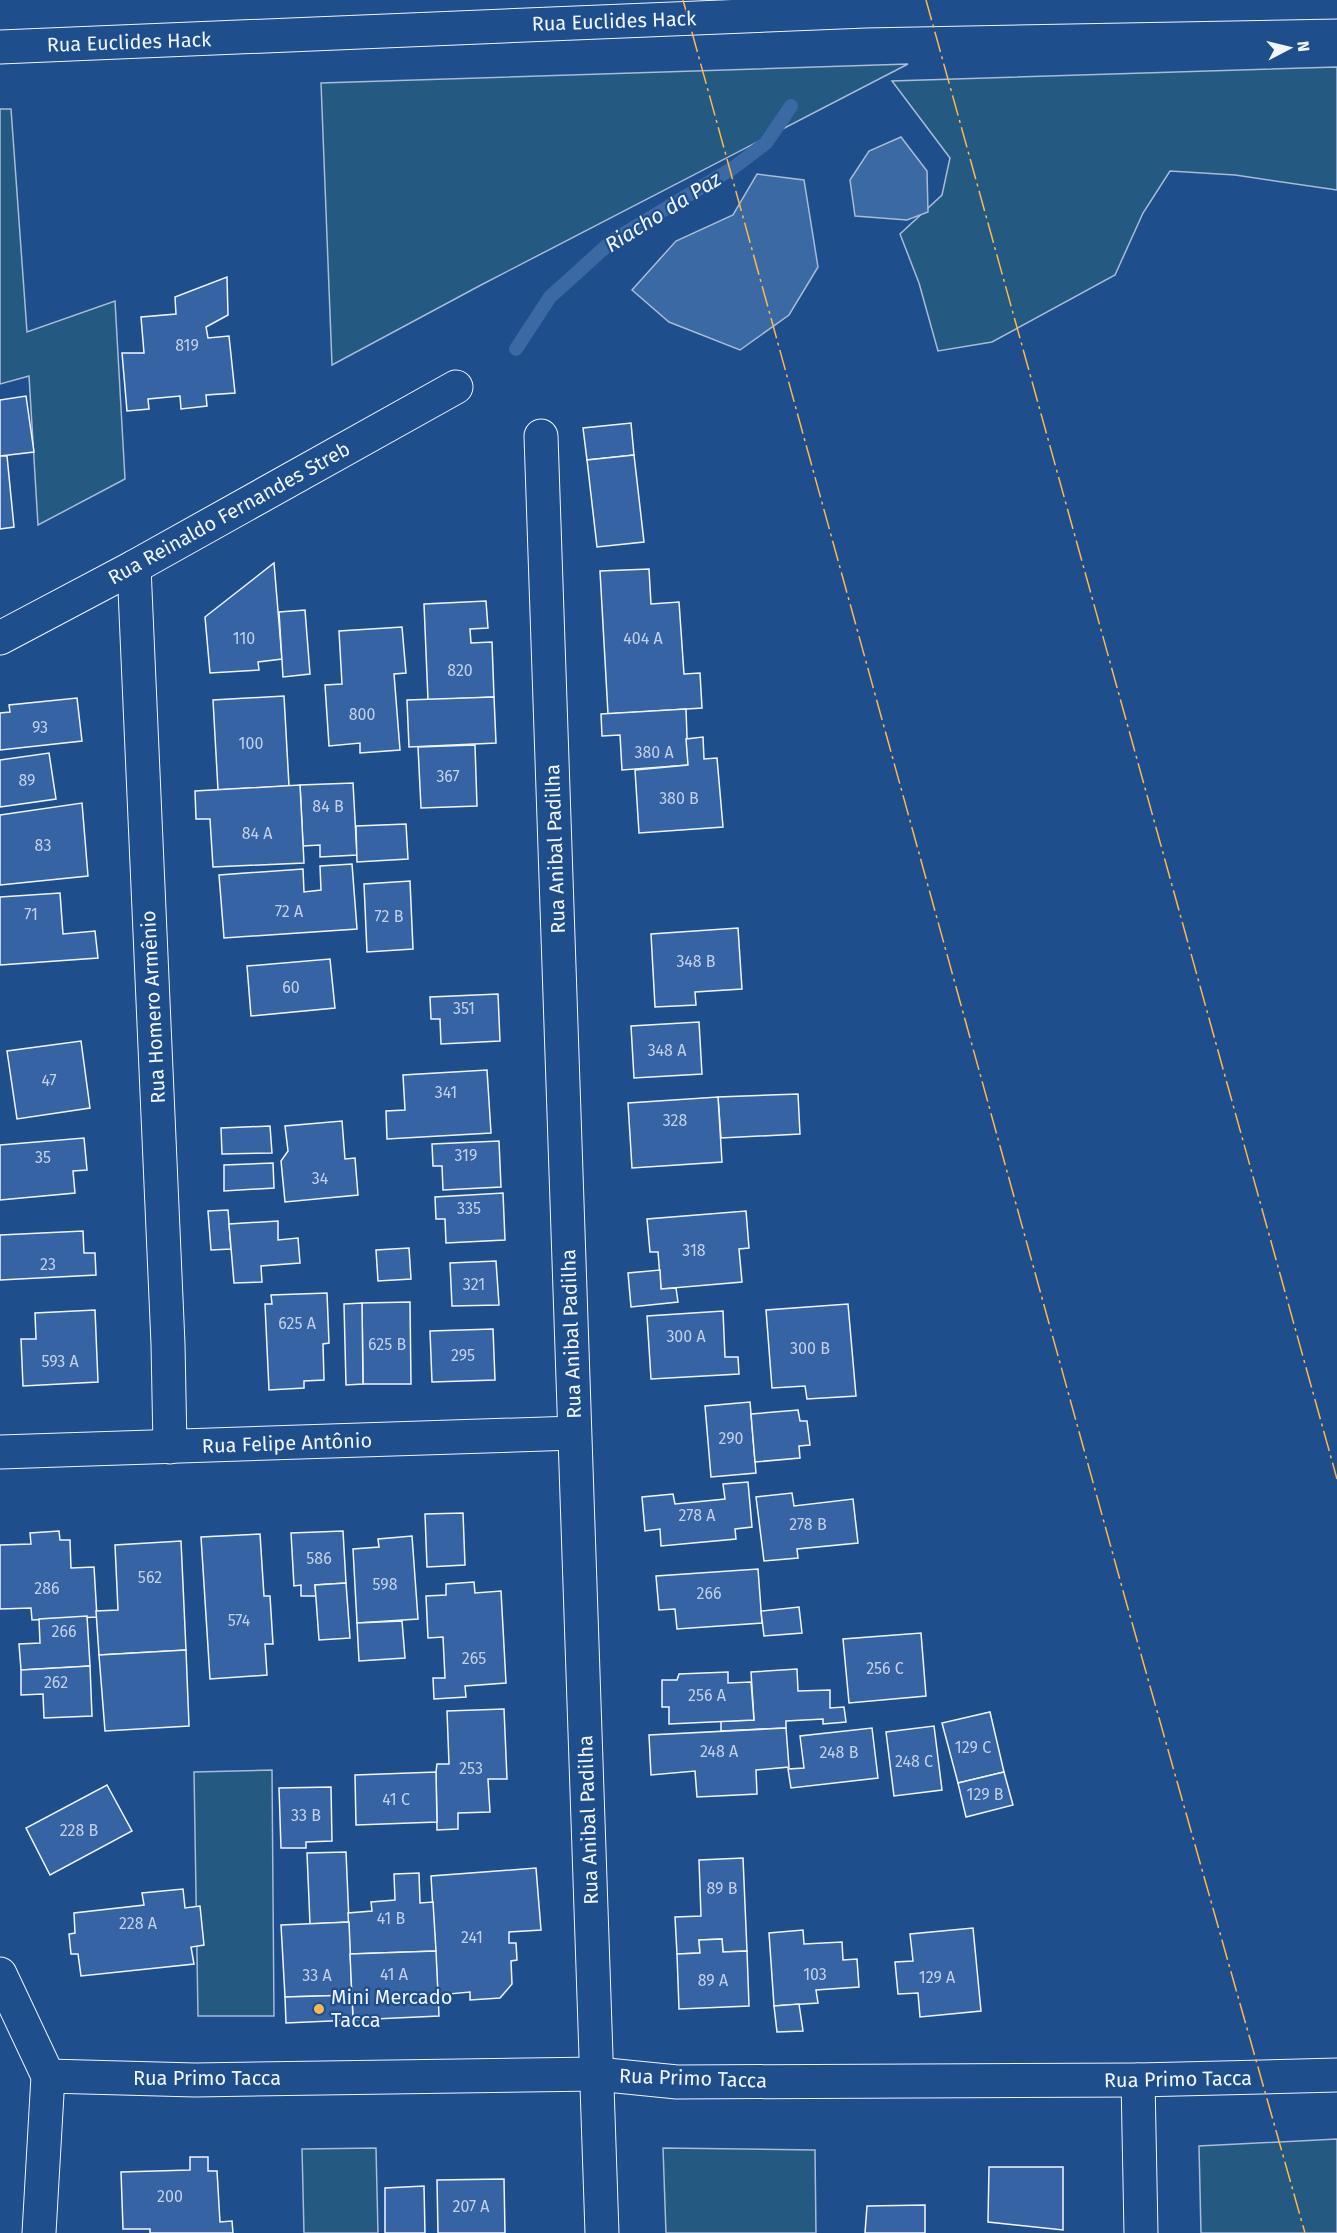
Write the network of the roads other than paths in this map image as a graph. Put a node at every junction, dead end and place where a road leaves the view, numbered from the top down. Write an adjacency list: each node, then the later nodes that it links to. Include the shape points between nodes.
1 (1337, 2): 2 (street, Rua Euclides Hack)
2 (864, 5): 3 (street, Rua Euclides Hack)
3 (0, 47)
4 (456, 387): 6 (street, Rua Reinaldo Fernandes Streb)
5 (541, 436): 8 (street, Rua Anibal Padilha)
6 (134, 567): 7 (street, Rua Reinaldo Fernandes Streb); 9 (street, Rua Homero Armênio)
7 (0, 638)
8 (574, 1433): 9 (street, Rua Felipe Antônio); 12 (street, Rua Anibal Padilha)
9 (170, 1447): 10 (street, Rua Felipe Antônio)
10 (0, 1452)
11 (0, 1974): 14 (street)
12 (597, 2074): 14 (street, Rua Primo Tacca, via 195,2080); 15 (street, Rua Primo Tacca, via 677,2082); 17 (street, Rua Anibal Padilha)
13 (1337, 2075): 15 (street, Rua Primo Tacca)
14 (48, 2076): 16 (street)
15 (1138, 2080): 18 (street)
16 (39, 2233)
17 (602, 2233)
18 (1141, 2233)

